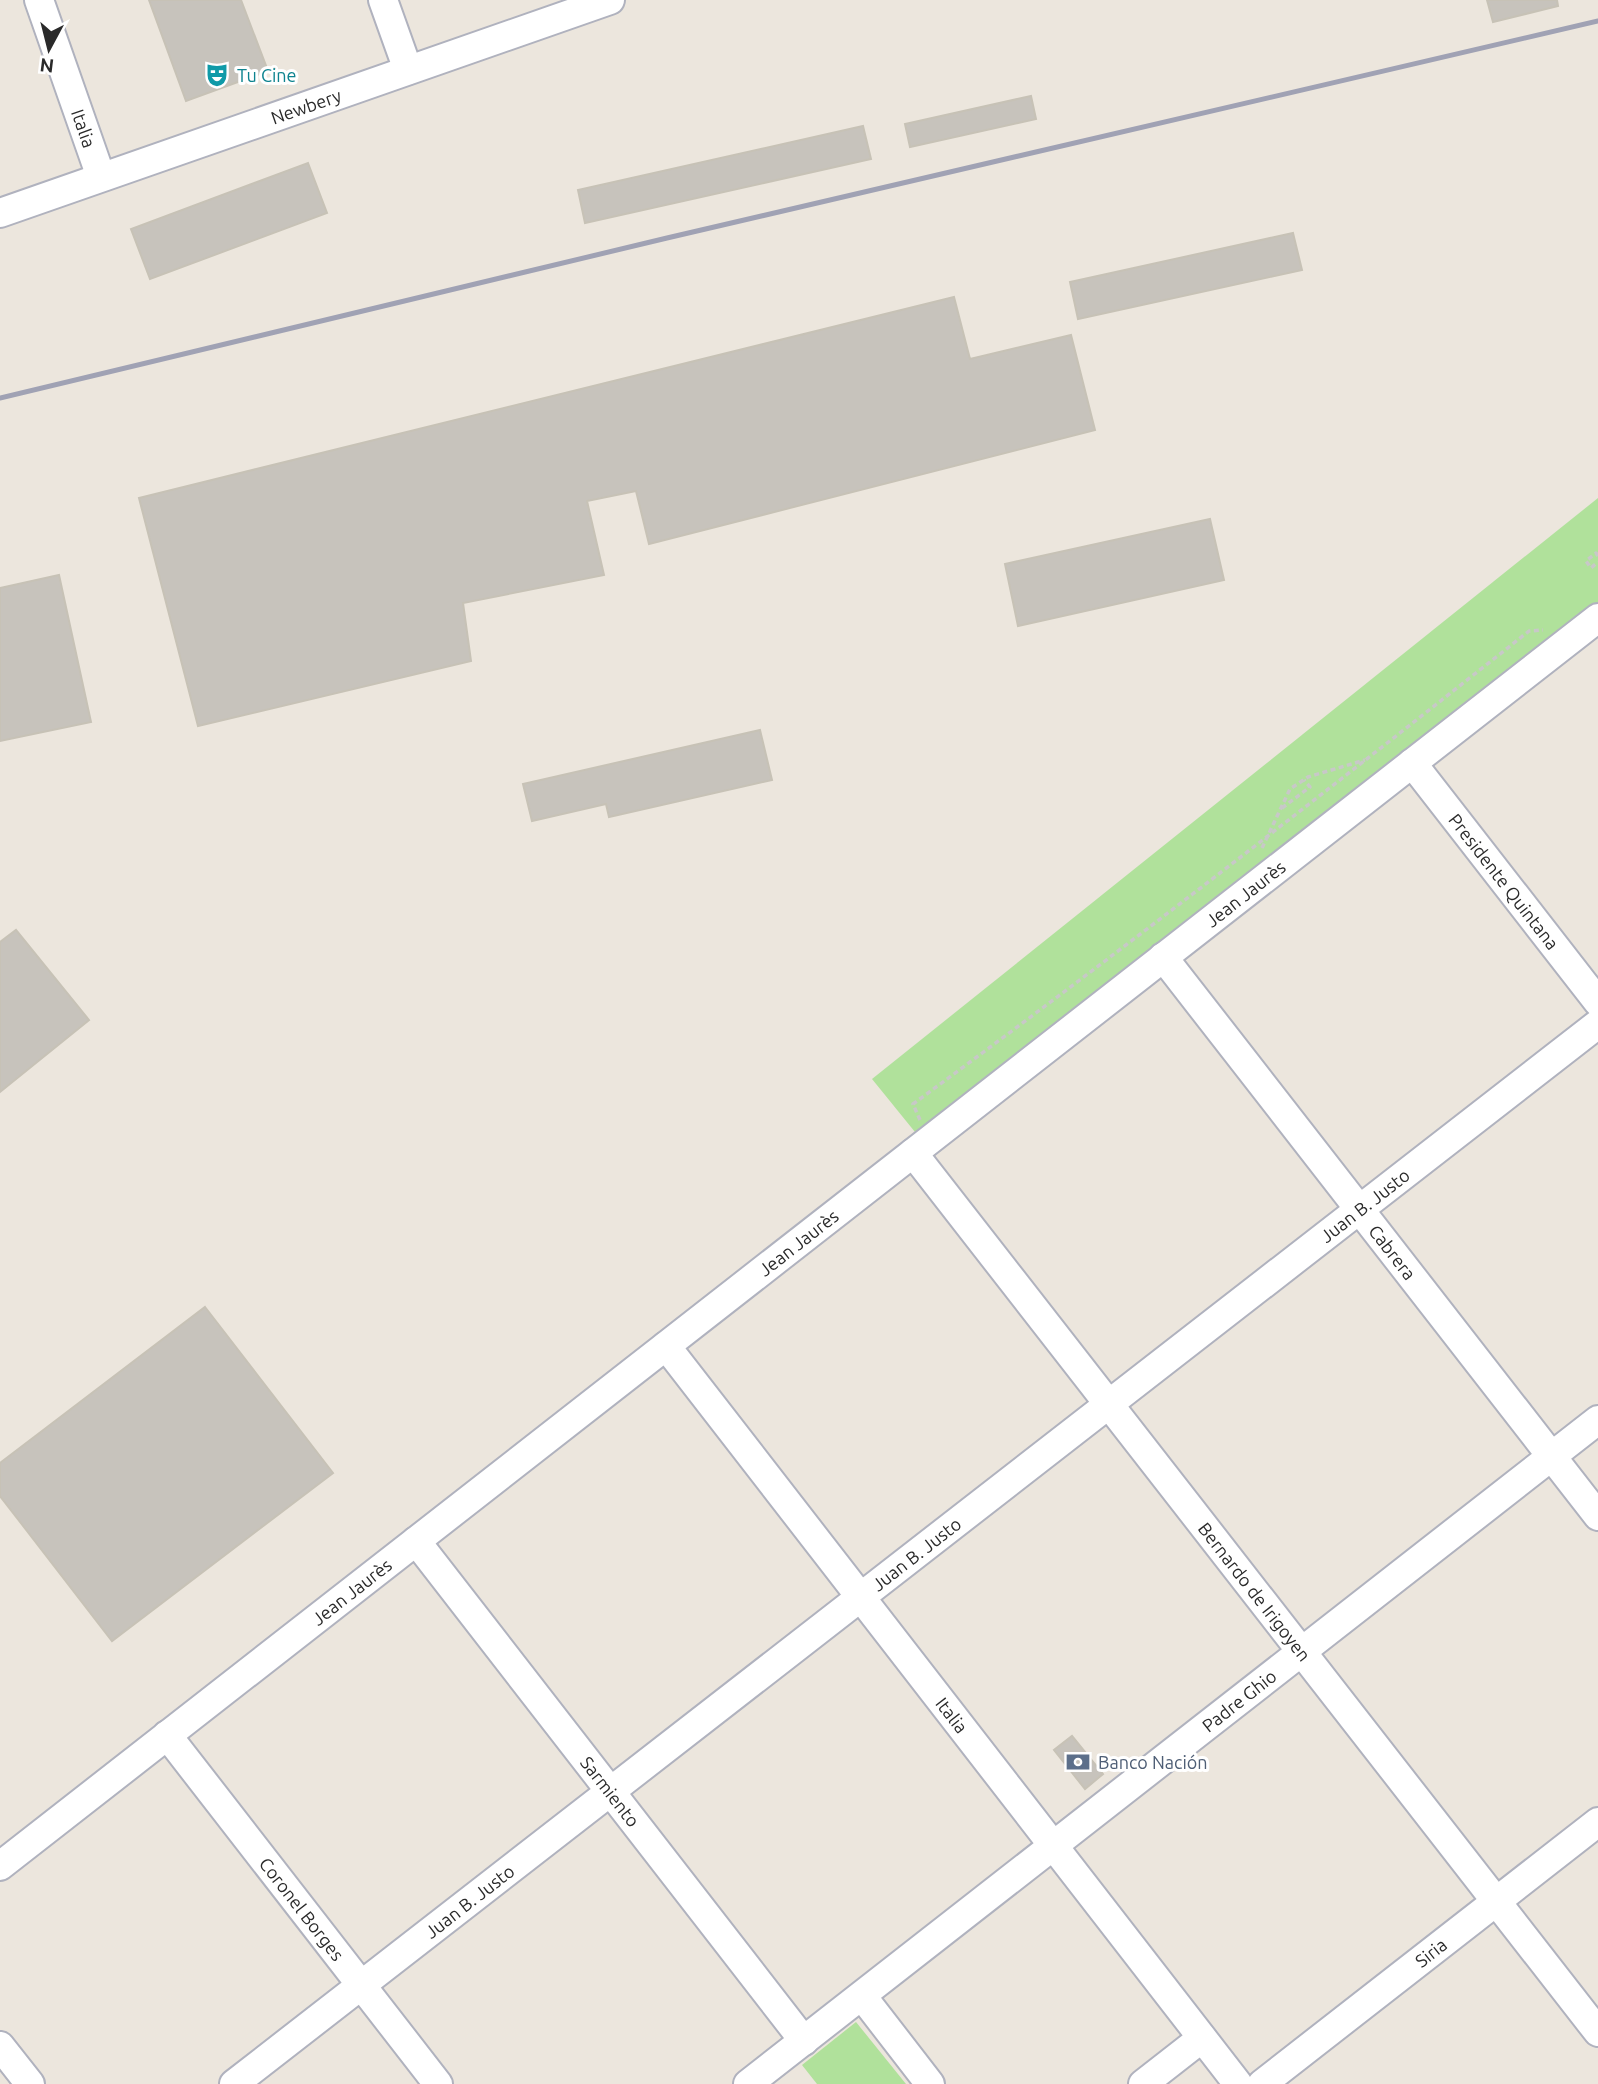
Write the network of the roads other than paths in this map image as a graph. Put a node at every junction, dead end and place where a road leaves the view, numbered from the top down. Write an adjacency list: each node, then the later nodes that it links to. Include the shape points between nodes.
1 (39, 0): 5 (street, Italia)
2 (383, 0): 4 (street)
3 (610, 0): 4 (street, Newbery)
4 (408, 70): 5 (street, Newbery)
5 (102, 177): 6 (street, Newbery)
6 (0, 213)
7 (1598, 618): 8 (street, Jean Jaurès)
8 (1400, 758): 9 (street, Jean Jaurès); 10 (street, Presidente Quintana)
9 (1163, 957): 12 (street, Jean Jaurès); 13 (street, Cabrera)
10 (1598, 1002)
11 (1598, 1024): 13 (street, Juan B. Justo)
12 (920, 1147): 14 (street, Jean Jaurès); 15 (street, Bernardo de Irigoyen)
13 (1359, 1209): 15 (street, Juan B. Justo); 17 (street, Cabrera)
14 (666, 1346): 19 (street, Jean Jaurès); 20 (street, Italia)
15 (1109, 1405): 20 (street, Juan B. Justo); 21 (street, Bernardo de Irigoyen)
16 (1598, 1420): 17 (street, Padre Ghio)
17 (1552, 1457): 18 (street, Cabrera); 21 (street, Padre Ghio)
18 (1598, 1516)
19 (416, 1541): 22 (street, Jean Jaurès); 23 (street, Sarmiento)
20 (860, 1598): 23 (street, Juan B. Justo); 25 (street, Italia)
21 (1302, 1652): 25 (street, Padre Ghio); 27 (street, Bernardo de Irigoyen)
22 (167, 1735): 26 (street, Jean Jaurès); 28 (street, Coronel Borges)
23 (611, 1792): 28 (street, Juan B. Justo); 32 (street, Sarmiento)
24 (1598, 1822): 27 (street, Siria)
25 (1054, 1847): 29 (street, Padre Ghio); 31 (street, Italia)
26 (0, 1866)
27 (1496, 1901): 30 (street, Bernardo de Irigoyen); 41 (street, Siria)
28 (361, 1985): 35 (street, Juan B. Justo); 36 (street, Coronel Borges)
29 (862, 1996): 32 (street, Padre Ghio); 38 (street)
30 (1598, 2032)
31 (1202, 2038): 39 (street); 40 (street, Italia)
32 (804, 2041): 37 (street, Padre Ghio)
33 (0, 2046): 34 (street)
34 (30, 2084)
35 (234, 2084)
36 (438, 2084)
37 (748, 2084)
38 (930, 2084)
39 (1143, 2084)
40 (1237, 2084)
41 (1262, 2084)

